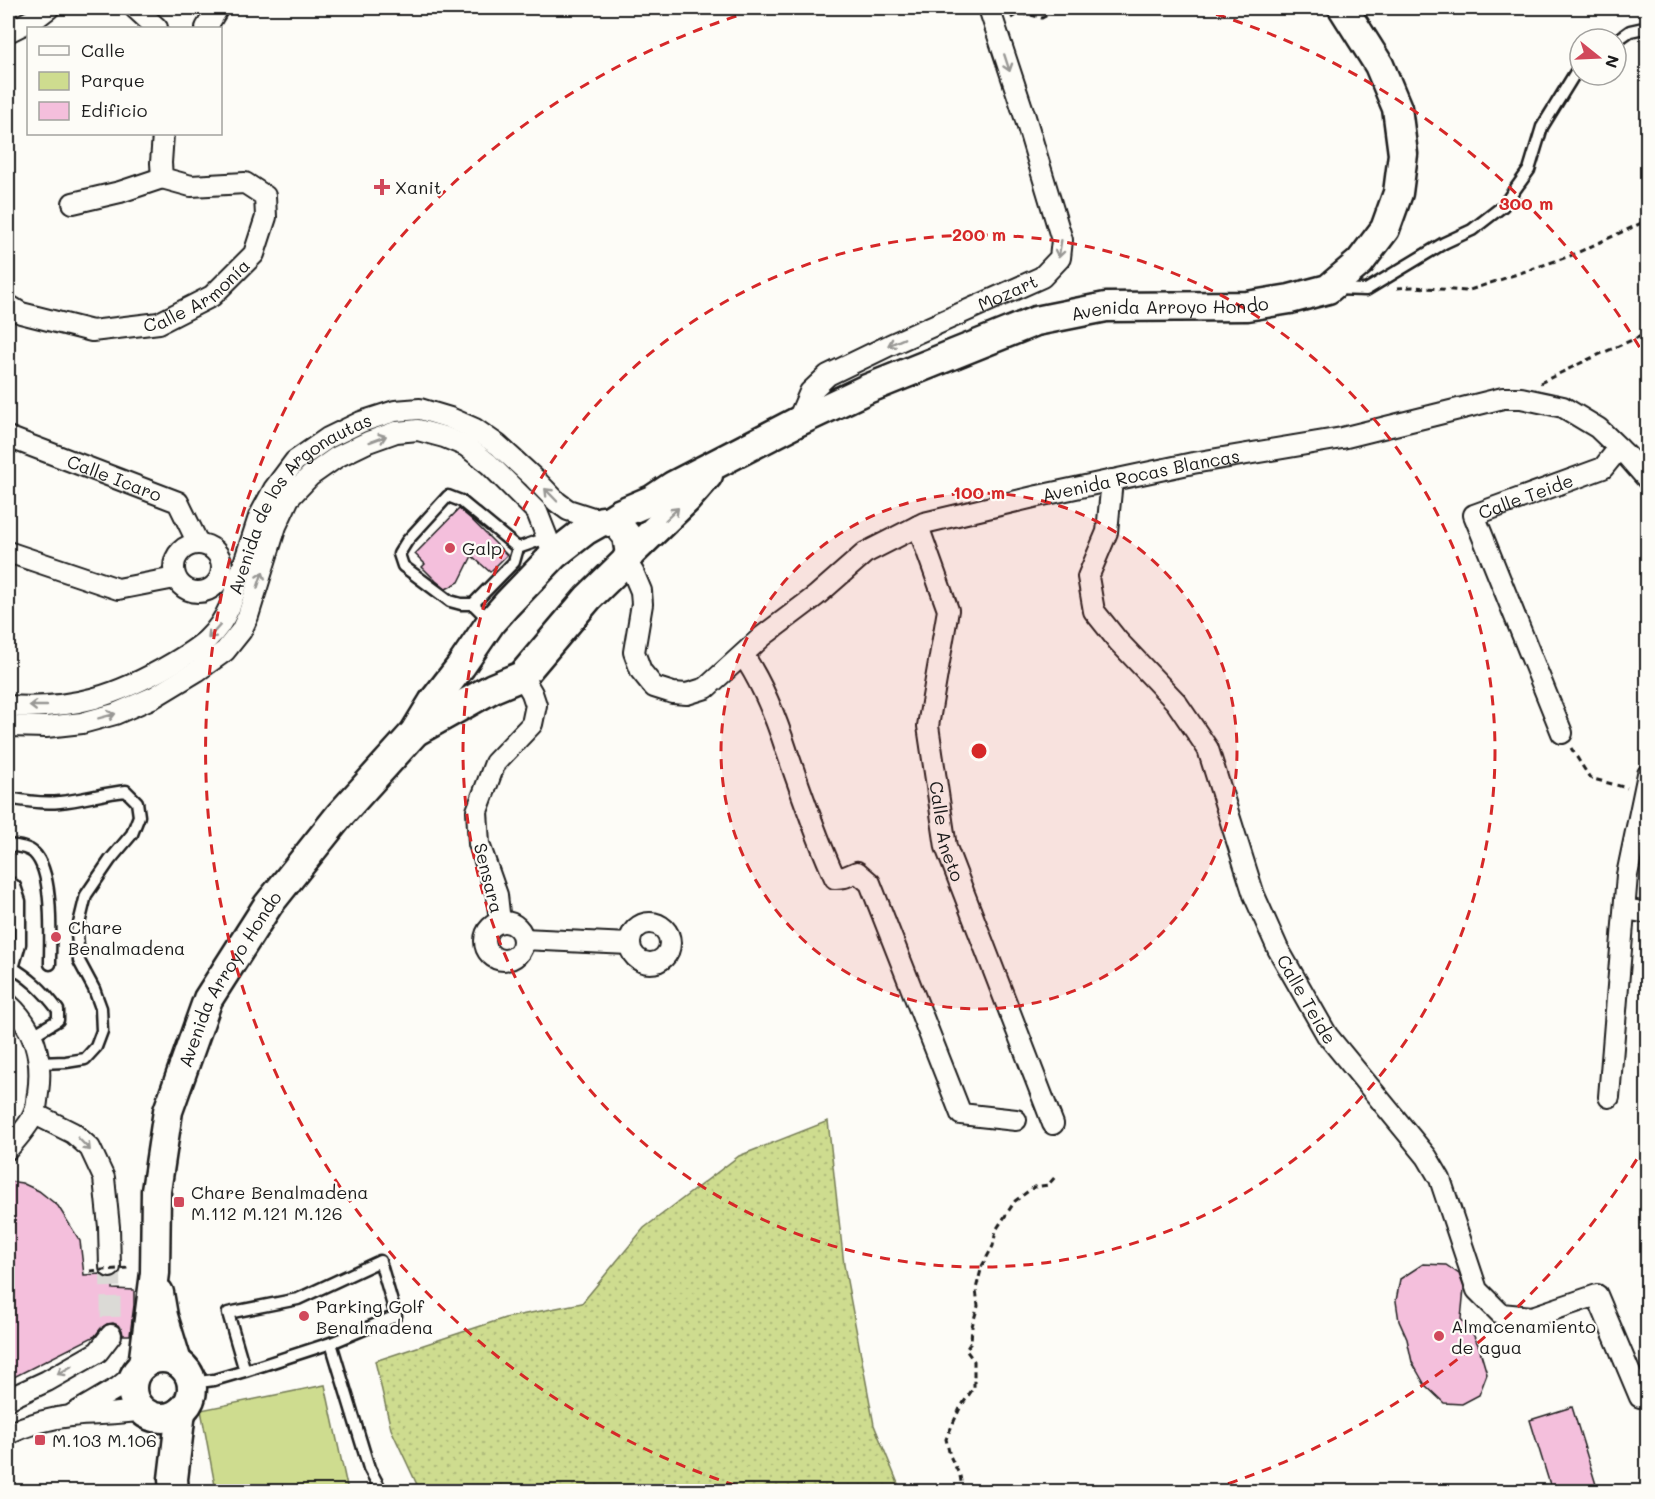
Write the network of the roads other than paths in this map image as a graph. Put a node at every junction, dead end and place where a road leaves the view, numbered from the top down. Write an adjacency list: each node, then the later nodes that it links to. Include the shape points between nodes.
1 (49, 8): 9 (street)
2 (135, 8): 6 (street)
3 (218, 8): 7 (street)
4 (989, 8): 17 (street, Mozart, one-way to 17, via 1062,240 1060,258 1042,277 828,375 810,392)
5 (1343, 8): 15 (main road, Avenida Arroyo Hondo, via 1379,65 1397,108 1403,154 1398,193 1385,229 1360,262)
6 (156, 27)
7 (207, 27)
8 (1647, 27): 10 (lane)
9 (8, 32)
10 (1628, 32)
11 (1568, 85): 15 (lane, via 1542,127 1529,170 1503,206 1472,230 1366,290)
12 (163, 135): 13 (street)
13 (162, 178): 14 (street); 16 (street, Calle Armonía, via 191,186 245,183 265,196 266,217 254,254 212,296 159,323 92,332 21,313)
14 (74, 203)
15 (1328, 289): 17 (main road, Avenida Arroyo Hondo, via 1247,306 1106,307 1036,321 867,389)
16 (8, 305)
17 (797, 422): 20 (main road, Avenida Arroyo Hondo)
18 (8, 437): 25 (street, Calle Icaro, via 178,502)
19 (1619, 448): 21 (street, Avenida Rocas Blancas, via 1598,428 1563,407 1503,398 1342,438); 22 (street, Avenida Rocas Blancas); 41 (street, Calle Teide, via 1604,468 1474,515)
20 (718, 463): 24 (main road, Avenida Arroyo Hondo, via 652,500); 29 (main road, Avenida Arroyo Hondo, one-way to 20)
21 (1112, 480): 23 (street, Avenida Rocas Blancas); 67 (street, Calle Teide, via 1107,532 1088,578 1094,611 1176,702 1208,749 1254,895 1278,950 1327,1035 1427,1157 1440,1179 1477,1290 1501,1314 1532,1317 1597,1295)
22 (1647, 480)
23 (918, 526): 36 (street, Avenida Rocas Blancas, via 865,553); 59 (street, Calle Aneto, via 948,610 928,726 946,847)
24 (575, 533): 26 (lane); 28 (street, Avenida de los Argonautas, one-way to 28, via 568,510 498,445 475,429 420,409 395,411 361,422 328,438 295,461 259,517); 29 (main road, via 618,525 627,536); 34 (main road, Avenida Arroyo Hondo); 39 (street, Avenida de los Argonautas, one-way to 24, via 82,723 115,714 154,697 225,651 248,616 276,526 289,498 310,476 338,457 396,432 418,430 444,436 466,447 537,512)
25 (198, 543): 30 (street, via 212,548); 31 (street, via 182,549 177,556)
26 (518, 548): 34 (lane, via 514,562); 34 (lane, via 461,501 448,496 399,554 403,566 450,601)
27 (8, 552): 31 (street, via 118,589)
28 (245, 558): 30 (street); 33 (street, Avenida de los Argonautas)
29 (627, 558): 36 (street, Avenida Rocas Blancas, via 641,591 642,604 634,652 641,671 654,687 687,694 706,688); 37 (main road, Avenida Arroyo Hondo)
30 (222, 562): 32 (street, via 220,580)
31 (175, 578): 32 (street, via 183,587 198,593)
32 (214, 587): 33 (street)
33 (230, 606): 38 (street, Avenida de los Argonautas, one-way to 38, via 211,637 145,679 81,702)
34 (482, 613): 35 (main road, Avenida Arroyo Hondo)
35 (475, 646): 37 (main road, via 480,662 490,673); 40 (main road, Avenida Arroyo Hondo)
36 (743, 655): 58 (street, via 778,724 835,878 857,872 870,883 961,1114)
37 (512, 680): 40 (main road, Avenida Arroyo Hondo); 48 (street, Sensara, via 532,693 536,705 532,724 495,763 477,811 479,844 497,896)
38 (8, 706)
39 (8, 726)
40 (414, 733): 61 (main road, Avenida Arroyo Hondo, via 339,816 268,905 208,999 168,1111 156,1191)
41 (1562, 733)
42 (1645, 783): 46 (street, via 1627,875)
43 (8, 798): 55 (lane, via 59,802 126,791 137,802 139,816 132,834 86,895 77,932 79,961 101,1008 102,1031 96,1047 85,1059)
44 (8, 845): 51 (lane, via 33,852 44,867)
45 (8, 881): 52 (lane, via 15,886 20,901 20,944)
46 (1625, 909): 47 (street); 56 (street)
47 (1647, 913)
48 (500, 922): 49 (street, via 513,924); 49 (street, via 486,935 486,947 494,957 512,959 521,951)
49 (523, 939): 50 (street)
50 (629, 944)
51 (50, 964)
52 (10, 966): 54 (lane, via 30,978 58,1010 58,1020)
53 (8, 1004): 54 (street, via 20,1014)
54 (33, 1035): 55 (street)
55 (39, 1063): 57 (street)
56 (1609, 1097)
57 (35, 1114): 60 (street); 61 (street, one-way to 61, via 73,1133 90,1148 104,1178 109,1227)
58 (1016, 1120)
59 (1053, 1124)
60 (8, 1149)
61 (131, 1269): 64 (main road, Avenida Arroyo Hondo); 66 (main road, Avenida Arroyo Hondo, via 164,1316)
62 (111, 1335): 68 (street, one-way to 68, via 98,1352)
63 (331, 1343): 65 (lane); 65 (lane, via 396,1316 380,1261 298,1299 228,1313); 74 (lane, via 369,1468)
64 (140, 1368): 66 (main road, via 159,1358 168,1359); 70 (main road, via 132,1385 134,1399); 71 (street, via 119,1387)
65 (245, 1371): 66 (lane, via 213,1380)
66 (184, 1372): 69 (main road, via 191,1394)
67 (1640, 1397)
68 (8, 1399)
69 (181, 1411): 70 (main road, via 159,1418); 73 (main road)
70 (145, 1413): 71 (street); 73 (main road)
71 (70, 1416): 72 (street)
72 (8, 1434)
73 (174, 1485)
74 (382, 1491)

